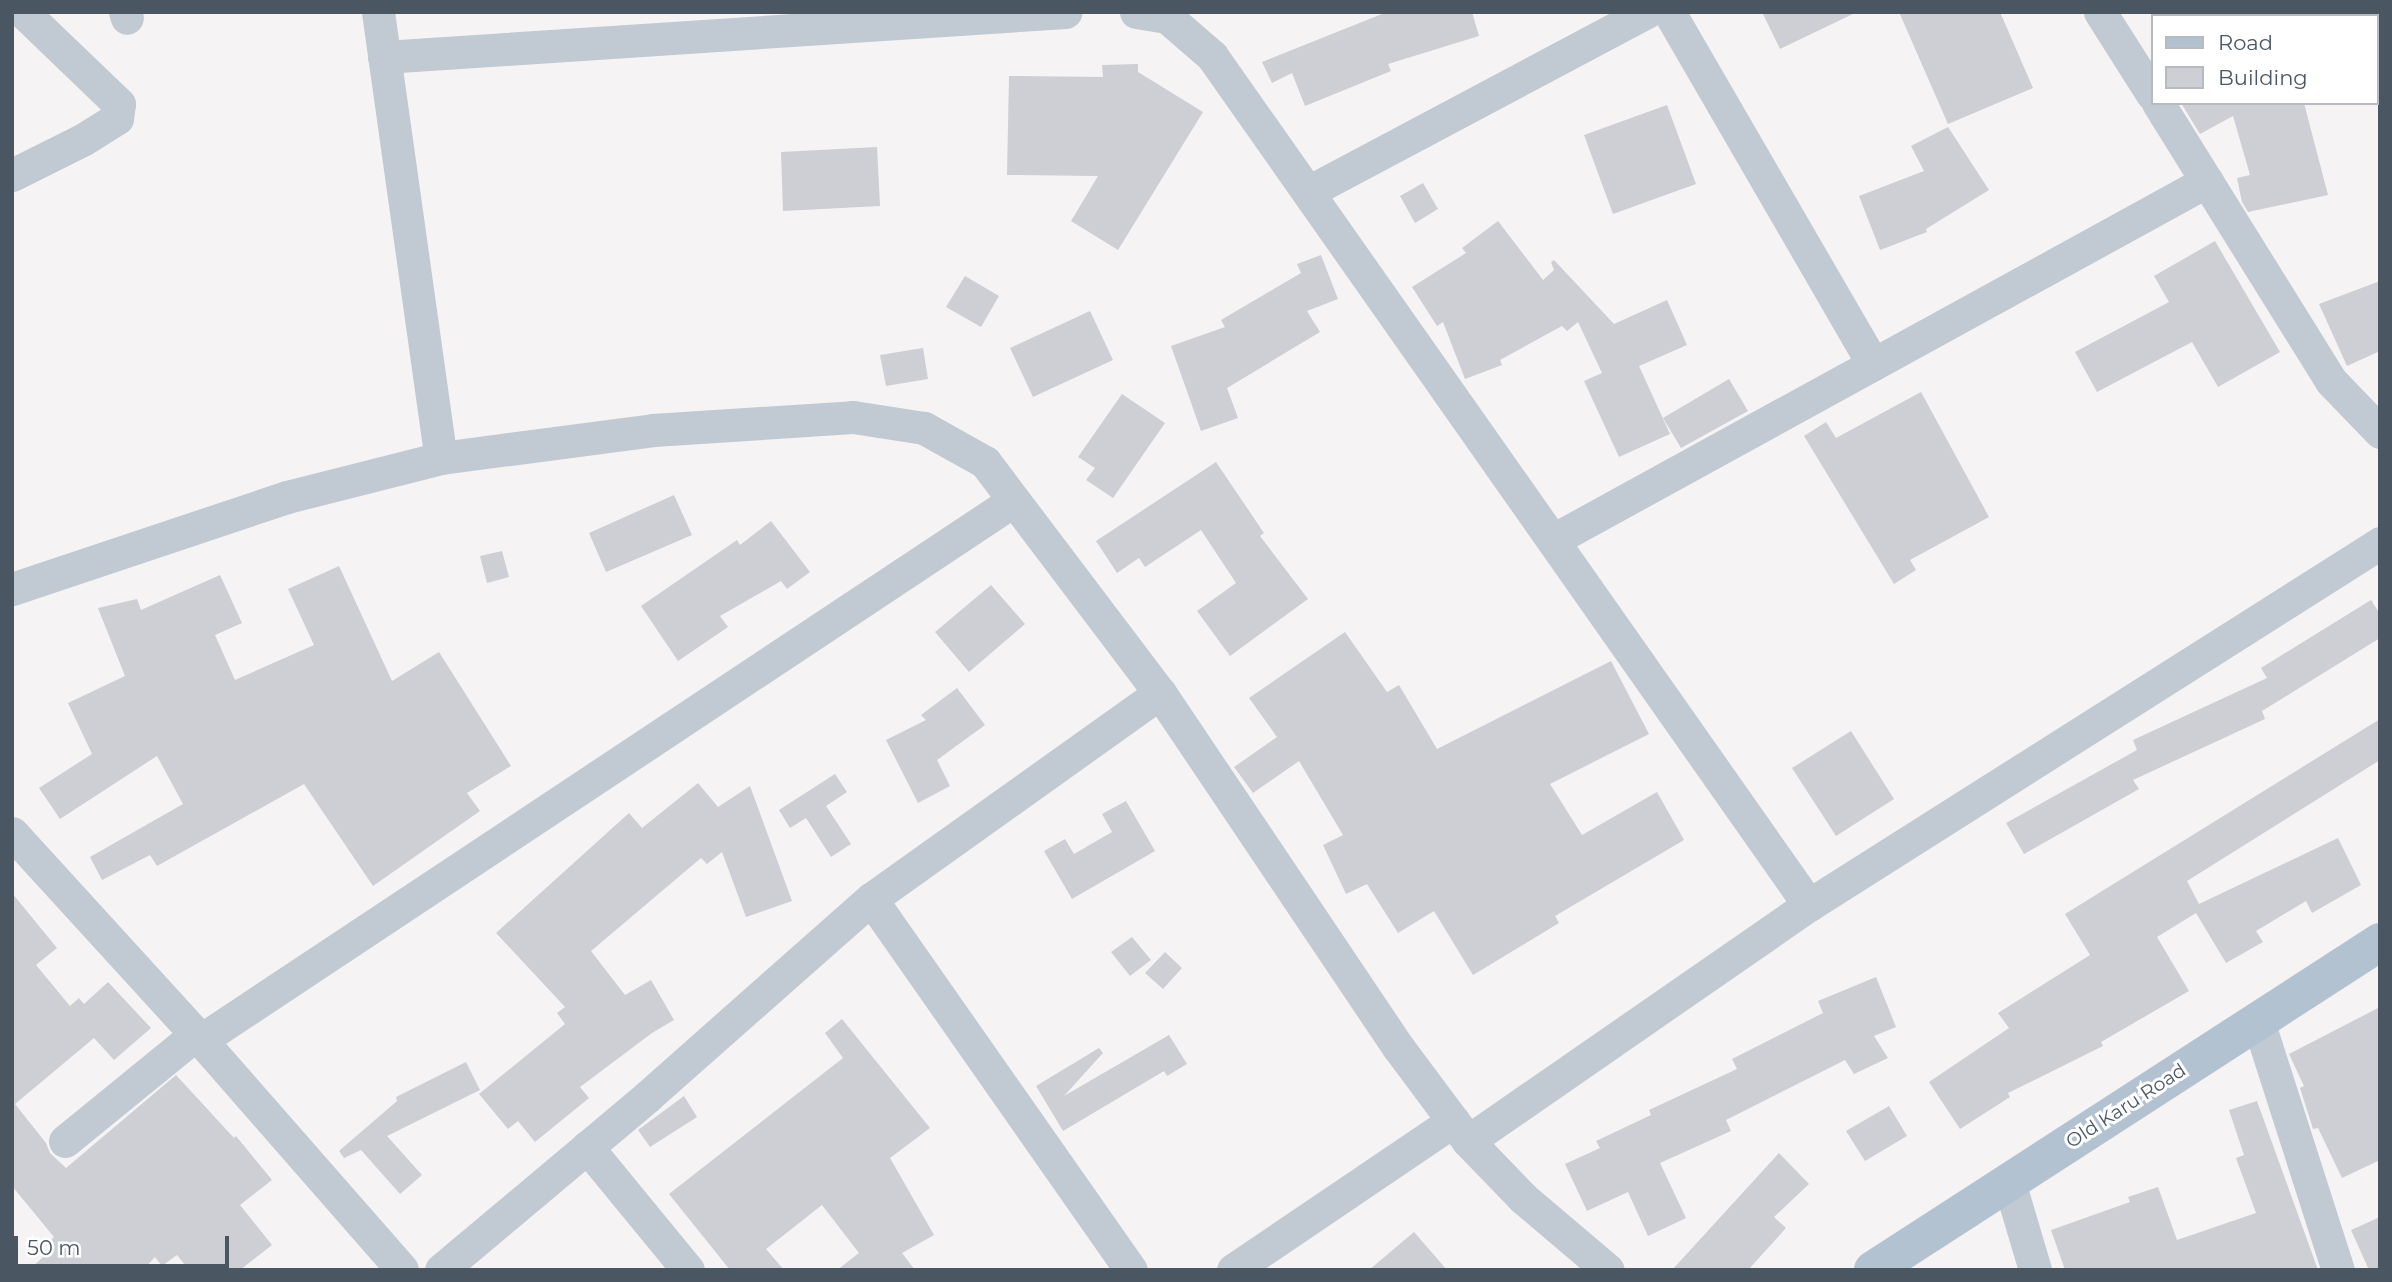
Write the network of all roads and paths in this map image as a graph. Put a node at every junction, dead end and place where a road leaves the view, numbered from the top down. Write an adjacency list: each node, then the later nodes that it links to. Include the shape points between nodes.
1 (23, 12): 11 (street, via 119,104 117,118)
2 (378, 12): 8 (street)
3 (1066, 12): 8 (street)
4 (1136, 12): 13 (street, via 1167,17 1212,56)
5 (1647, 12): 13 (street)
6 (1669, 12): 14 (street)
7 (2100, 12): 9 (street)
8 (384, 57): 16 (street)
9 (2150, 91)
10 (2159, 105): 12 (street)
11 (12, 175)
12 (2207, 181): 14 (street); 15 (street, via 2331,381)
13 (1308, 191): 18 (street)
14 (1873, 364): 18 (street)
15 (2380, 432)
16 (441, 458): 17 (street, via 653,430 853,417 924,428 985,462); 20 (street, via 287,497)
17 (1013, 501): 21 (street); 27 (street)
18 (1553, 540): 24 (street)
19 (2380, 543): 24 (street)
20 (12, 589)
21 (1160, 693): 23 (street); 28 (street, via 1398,1047)
22 (12, 833): 27 (street)
23 (871, 899): 30 (street); 35 (street)
24 (1810, 905): 28 (street)
25 (2380, 942): 26 (main road, Old Karu Road)
26 (2258, 1021): 31 (main road, Old Karu Road); 40 (street)
27 (198, 1037): 29 (street); 32 (street)
28 (1460, 1131): 36 (street); 37 (street, via 1523,1198)
29 (65, 1141)
30 (587, 1147): 33 (street); 34 (street)
31 (2009, 1182): 38 (main road, Old Karu Road); 39 (street)
32 (402, 1270)
33 (441, 1270)
34 (688, 1270)
35 (1131, 1270)
36 (1233, 1270)
37 (1608, 1270)
38 (1873, 1270)
39 (2035, 1270)
40 (2338, 1270)

